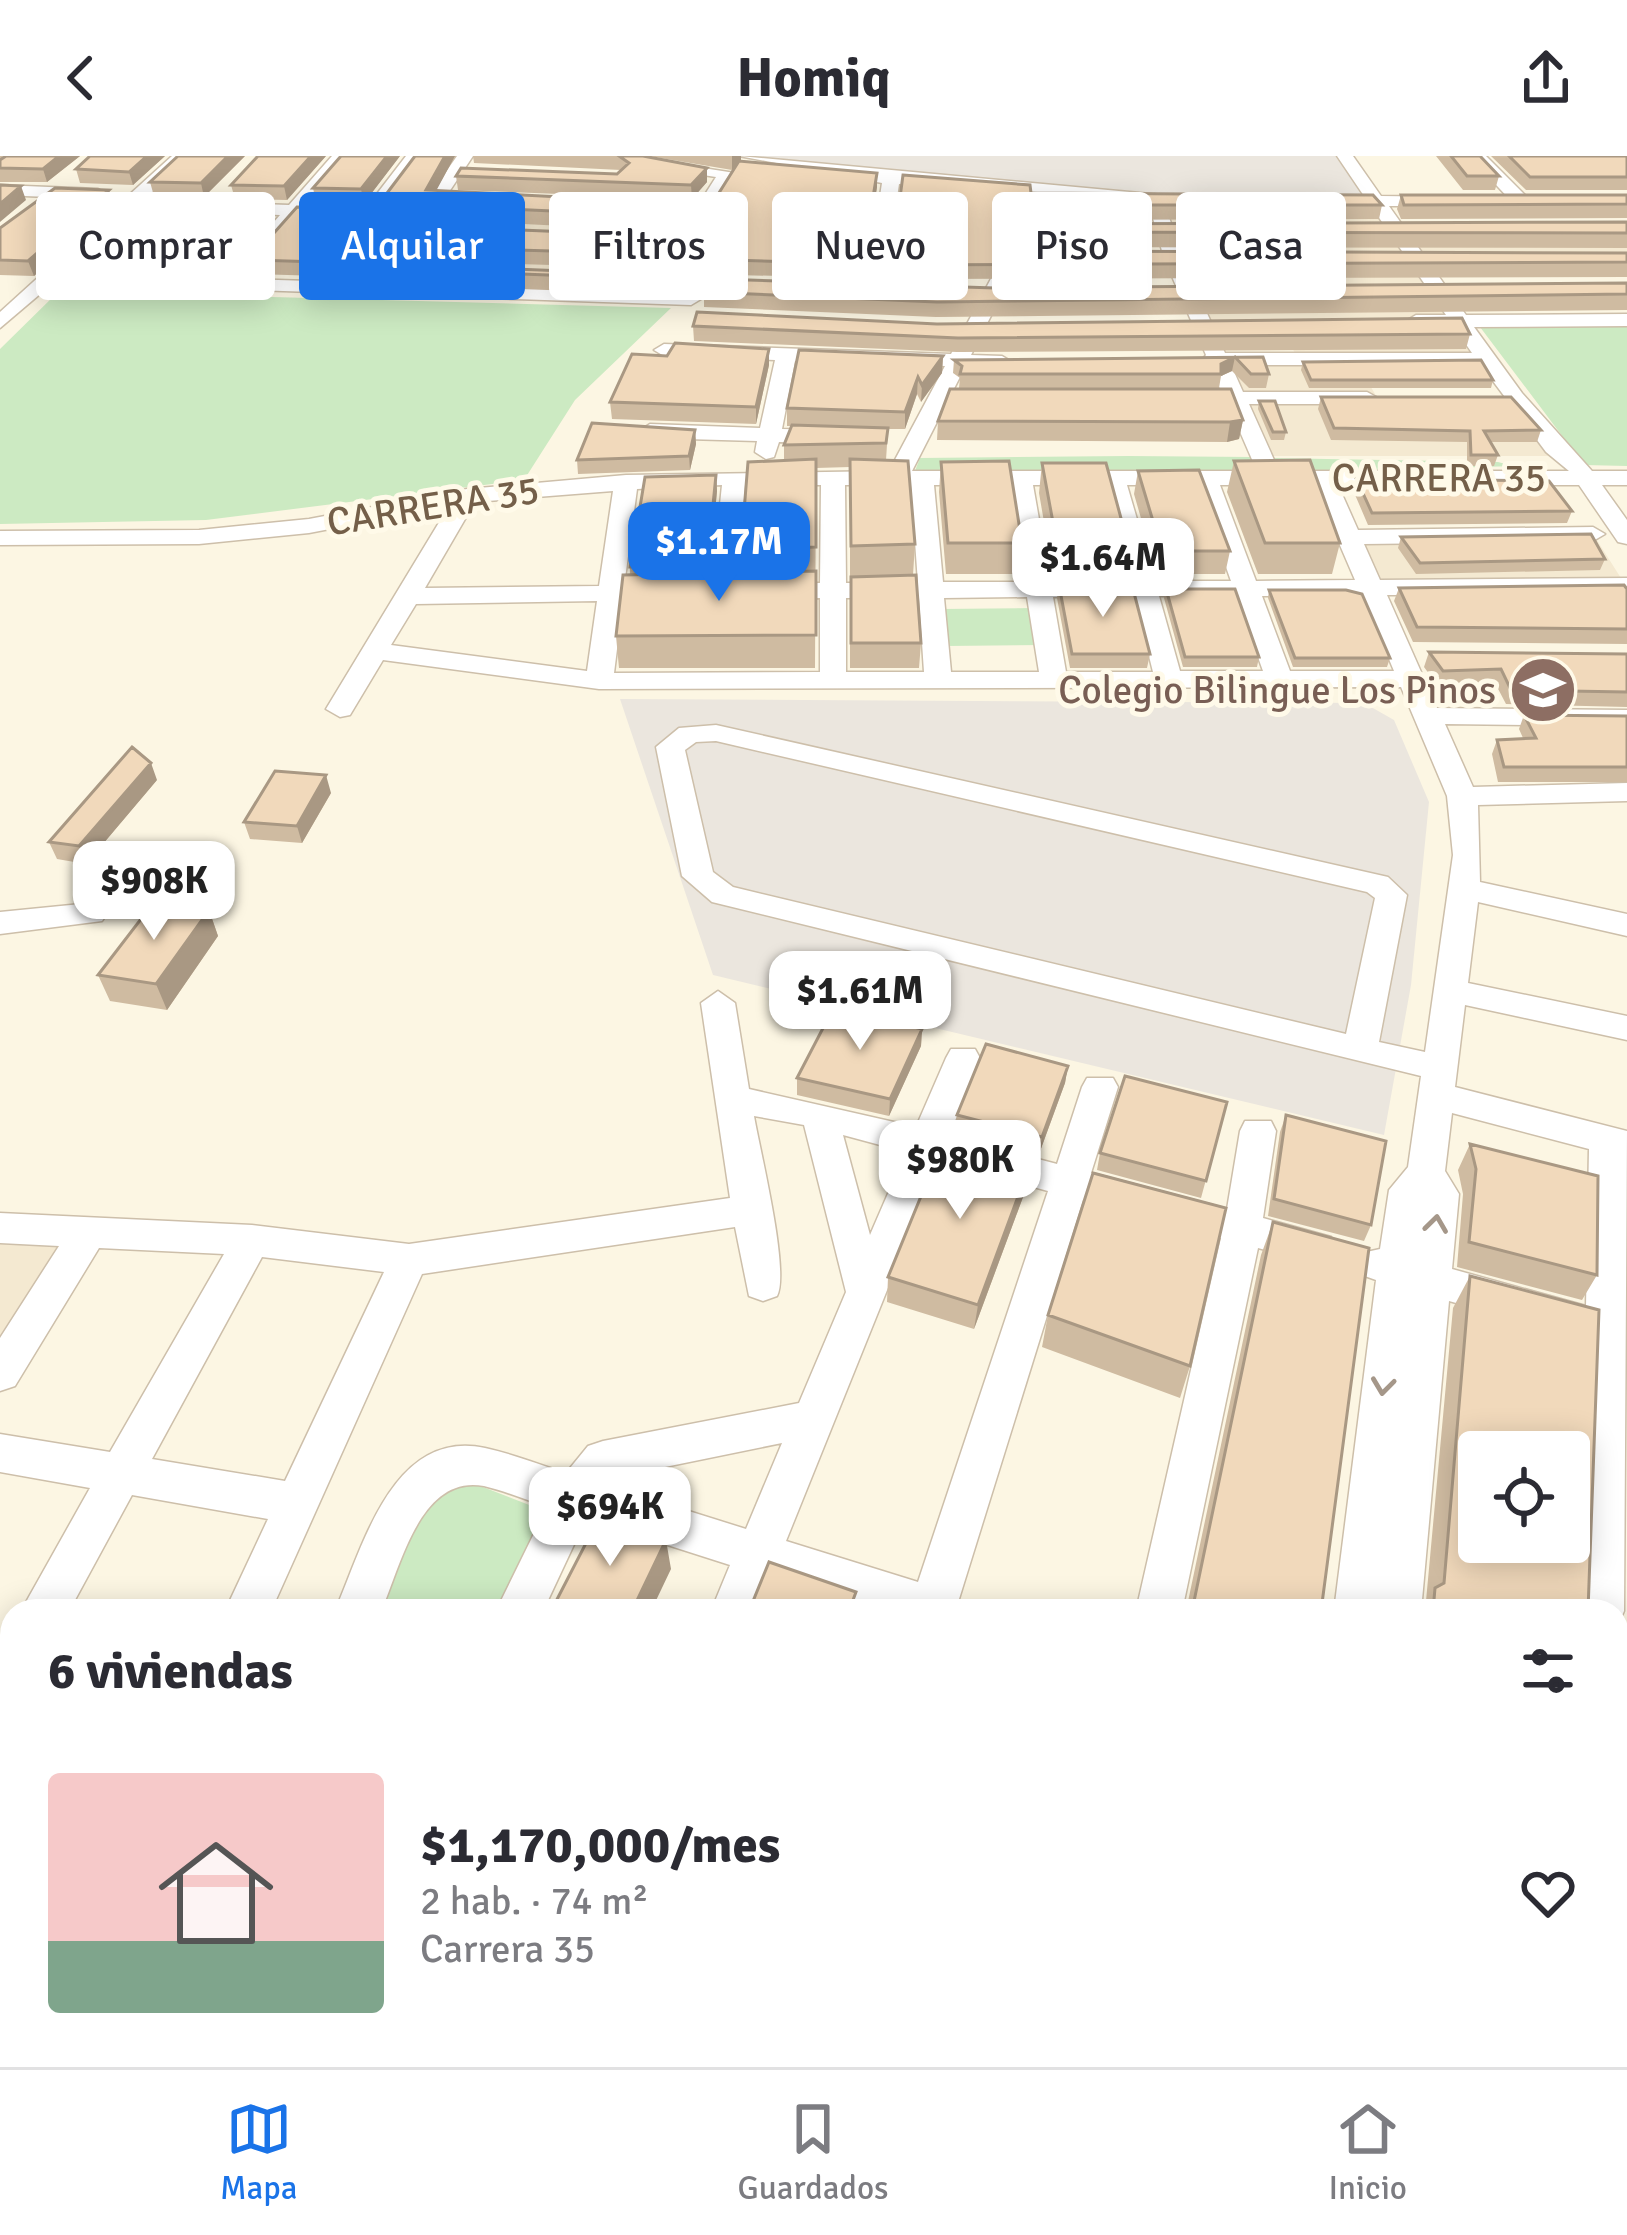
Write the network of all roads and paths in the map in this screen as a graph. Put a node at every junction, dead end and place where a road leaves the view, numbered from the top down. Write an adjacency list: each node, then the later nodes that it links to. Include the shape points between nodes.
1 (182, 156): 20 (street)
2 (341, 156): 33 (street)
3 (414, 156): 21 (street)
4 (465, 156): 11 (street)
5 (584, 156): 15 (street, via 727,173)
6 (747, 156): 9 (street)
7 (1345, 156): 32 (street)
8 (1477, 156): 30 (street)
9 (757, 157): 14 (street); 24 (street)
10 (81, 168): 19 (street)
11 (454, 172): 12 (street); 22 (street)
12 (476, 173)
13 (588, 177): 15 (street)
14 (891, 179): 16 (street); 25 (street)
15 (722, 182): 23 (street)
16 (1048, 186): 26 (street); 38 (street, via 1166,200)
17 (0, 190): 18 (street)
18 (36, 192)
19 (51, 192)
20 (144, 192)
21 (388, 192)
22 (444, 192)
23 (714, 192)
24 (736, 192)
25 (891, 192)
26 (1045, 192)
27 (1346, 200): 32 (street)
28 (1472, 200): 32 (street)
29 (1496, 200): 30 (street)
30 (1520, 200): 31 (street)
31 (1541, 200)
32 (1377, 201): 41 (street)
33 (294, 210): 34 (street); 35 (street); 42 (street)
34 (299, 210)
35 (275, 211)
36 (1419, 229): 41 (street)
37 (1152, 230): 38 (street)
38 (1167, 230): 39 (street); 43 (street)
39 (1176, 230)
40 (1373, 230): 41 (street)
41 (1396, 230): 45 (street)
42 (275, 232)
43 (1176, 245)
44 (1394, 258): 45 (street)
45 (1416, 258): 46 (street); 50 (street)
46 (1439, 258)
47 (36, 281): 48 (street)
48 (0, 283)
49 (1414, 289): 50 (street)
50 (1437, 289): 51 (street); 61 (street)
51 (1461, 289)
52 (36, 292): 62 (street)
53 (992, 297): 65 (street)
54 (481, 300): 58 (street)
55 (687, 300): 58 (street)
56 (701, 300): 58 (street)
57 (1192, 300): 68 (street)
58 (683, 317): 59 (street); 66 (street)
59 (710, 318)
60 (1627, 320): 61 (street)
61 (1460, 321): 63 (street); 67 (street)
62 (0, 322)
63 (1392, 322)
64 (1000, 325): 65 (street)
65 (967, 326): 70 (street)
66 (786, 356): 70 (street, via 886,352); 75 (street)
67 (1486, 358): 68 (street); 77 (street, via 1503,398)
68 (1210, 360): 72 (street)
69 (1023, 362): 70 (street)
70 (957, 363): 76 (street, via 950,398)
71 (1170, 398): 72 (street)
72 (1240, 398): 73 (street); 78 (street)
73 (1400, 398)
74 (626, 431): 75 (street)
75 (773, 434): 76 (street); 79 (street)
76 (901, 455): 78 (street); 80 (street, CARRERA 35); 81 (street, CARRERA 35); 97 (street)
77 (1564, 464): 78 (street); 84 (street, CARRERA 35); 85 (street); 88 (street); 90 (street)
78 (1267, 467): 83 (street, CARRERA 35); 84 (street, CARRERA 35)
79 (745, 478): 80 (street, CARRERA 35); 86 (street, CARRERA 35); 99 (street)
80 (833, 478): 98 (street)
81 (1020, 478): 82 (street, CARRERA 35); 92 (street)
82 (1114, 478): 83 (street, CARRERA 35); 93 (street)
83 (1206, 478): 94 (street)
84 (1323, 478): 89 (street)
85 (1627, 478)
86 (626, 482): 87 (street, CARRERA 35); 100 (street)
87 (467, 496): 91 (street, CARRERA 35, via 199,537); 101 (street)
88 (1593, 534): 89 (street); 96 (street)
89 (1347, 537): 95 (street)
90 (1627, 537)
91 (0, 538)
92 (1039, 586): 93 (street); 97 (street); 108 (street)
93 (1141, 586): 94 (street); 104 (street)
94 (1246, 586): 95 (street); 105 (street)
95 (1367, 586): 96 (street); 103 (street)
96 (1627, 586)
97 (934, 587): 98 (street); 107 (street)
98 (832, 590): 99 (street); 109 (street)
99 (724, 592): 100 (street)
100 (610, 595): 101 (street); 106 (street)
101 (407, 596): 102 (street)
102 (374, 652): 106 (street); 110 (street)
103 (1412, 662): 105 (street); 111 (street)
104 (1169, 680): 105 (street); 108 (street)
105 (1280, 680)
106 (599, 681): 109 (street)
107 (938, 681): 108 (street); 109 (street)
108 (1054, 681)
109 (833, 682)
110 (340, 709)
111 (1430, 716): 112 (street); 114 (street)
112 (1627, 718)
113 (1627, 792): 114 (street)
114 (1462, 796): 115 (street, via 1468,855)
115 (1460, 888): 118 (street); 119 (street)
116 (91, 914): 117 (street)
117 (0, 923)
118 (1627, 925)
119 (1448, 990): 121 (street); 124 (street)
120 (718, 1004): 126 (street)
121 (1627, 1028)
122 (1360, 1050): 122 (street, via 723,895 698,876 670,747 689,734 716,733 1377,884 1391,895); 124 (street)
123 (964, 1058): 130 (street)
124 (1438, 1082): 129 (street); 138 (street, via 1426,1173 1440,1194)
125 (1100, 1087): 131 (street)
126 (734, 1099): 127 (street); 132 (street)
127 (819, 1115): 130 (street); 140 (street)
128 (1258, 1131): 133 (street)
129 (1618, 1143): 141 (street)
130 (931, 1144): 131 (street); 140 (street)
131 (1066, 1180): 133 (street); 155 (street)
132 (755, 1209): 137 (street); 139 (street)
133 (1243, 1227): 138 (street); 156 (street)
134 (0, 1228): 135 (street)
135 (92, 1229): 136 (street); 142 (street)
136 (252, 1240): 137 (street); 145 (street)
137 (410, 1260): 147 (street)
138 (1413, 1274): 141 (street); 157 (street, one-way to 157); 158 (street)
139 (763, 1286)
140 (867, 1294): 143 (street)
141 (1618, 1331): 159 (street)
142 (0, 1373)
143 (815, 1418): 146 (street, via 603,1460); 148 (street)
144 (0, 1453): 145 (street)
145 (122, 1473): 147 (street); 149 (street)
146 (575, 1496): 148 (street); 151 (street, via 482,1466 440,1469 409,1496); 152 (street)
147 (300, 1504): 150 (street)
148 (756, 1556): 153 (street); 154 (street)
149 (51, 1599)
150 (254, 1599)
151 (363, 1599)
152 (525, 1599)
153 (739, 1599)
154 (899, 1599)
155 (938, 1599)
156 (1162, 1599)
157 (1359, 1599)
158 (1399, 1599)
159 (1602, 1599)

